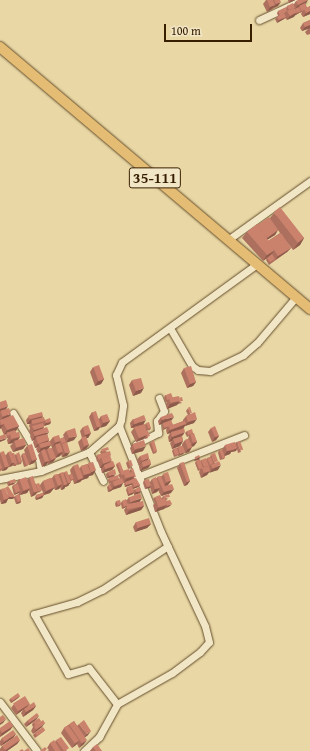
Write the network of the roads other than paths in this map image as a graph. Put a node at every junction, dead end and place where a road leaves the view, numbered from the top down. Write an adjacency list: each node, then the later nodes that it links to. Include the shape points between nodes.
1 (302, 0): 2 (street)
2 (259, 20)
3 (0, 47): 5 (main road, 35-111)
4 (310, 181): 5 (street)
5 (229, 239): 6 (main road, 35-111)
6 (256, 264): 7 (main road, 35-111); 9 (street)
7 (296, 297): 8 (main road, 35-111); 9 (street, via 257,343 237,358 210,371 198,370 192,366)
8 (310, 309)
9 (170, 328): 12 (street, via 119,366 116,375 123,413)
10 (159, 398): 14 (street, via 164,411 157,421 158,433)
11 (13, 413): 16 (street, via 39,459)
12 (118, 426): 14 (street); 15 (street)
13 (244, 435): 17 (street)
14 (127, 448): 17 (street)
15 (89, 452): 16 (street); 19 (street)
16 (41, 471): 18 (street)
17 (137, 477): 20 (street)
18 (0, 479)
19 (103, 481)
20 (168, 546): 22 (street, via 205,626 209,642 172,673); 22 (street, via 102,590 77,602 34,614 69,675 89,668)
21 (0, 702): 23 (street)
22 (117, 704): 24 (street, via 99,737)
23 (36, 751)
24 (84, 751)

